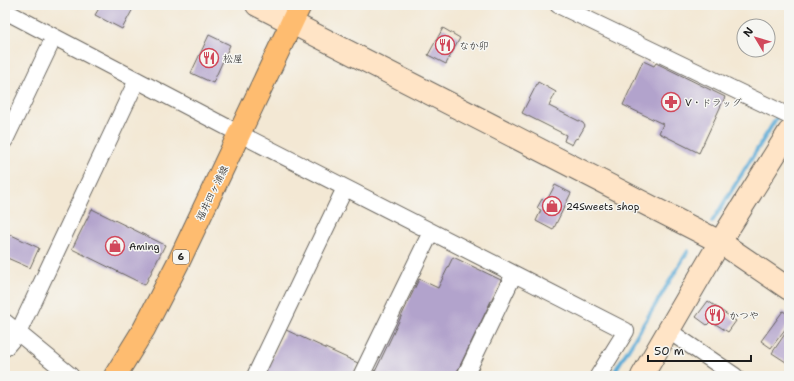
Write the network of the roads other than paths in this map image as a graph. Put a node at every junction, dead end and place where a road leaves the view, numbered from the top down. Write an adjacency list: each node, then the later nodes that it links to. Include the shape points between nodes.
1 (257, 5): 4 (street)
2 (559, 5): 7 (street, via 773,108)
3 (5, 11): 5 (street)
4 (296, 14): 8 (main road, 福井四ヶ浦線 / 6); 12 (street)
5 (54, 37): 6 (street); 9 (street)
6 (137, 80): 8 (street); 17 (street)
7 (789, 121): 12 (street)
8 (240, 134): 10 (street); 20 (main road, 福井四ヶ浦線 / 6, via 173,273 144,329)
9 (5, 140)
10 (345, 188): 11 (street); 21 (street)
11 (431, 232): 13 (street); 22 (street)
12 (720, 242): 14 (street); 16 (street)
13 (514, 274): 23 (street); 24 (street, via 626,331)
14 (789, 288)
15 (5, 322): 17 (street)
16 (669, 331): 25 (street); 26 (street)
17 (18, 333): 18 (street); 19 (street)
18 (5, 348)
19 (71, 376)
20 (115, 376)
21 (255, 376)
22 (361, 376)
23 (465, 376)
24 (598, 376)
25 (642, 376)
26 (735, 376)

